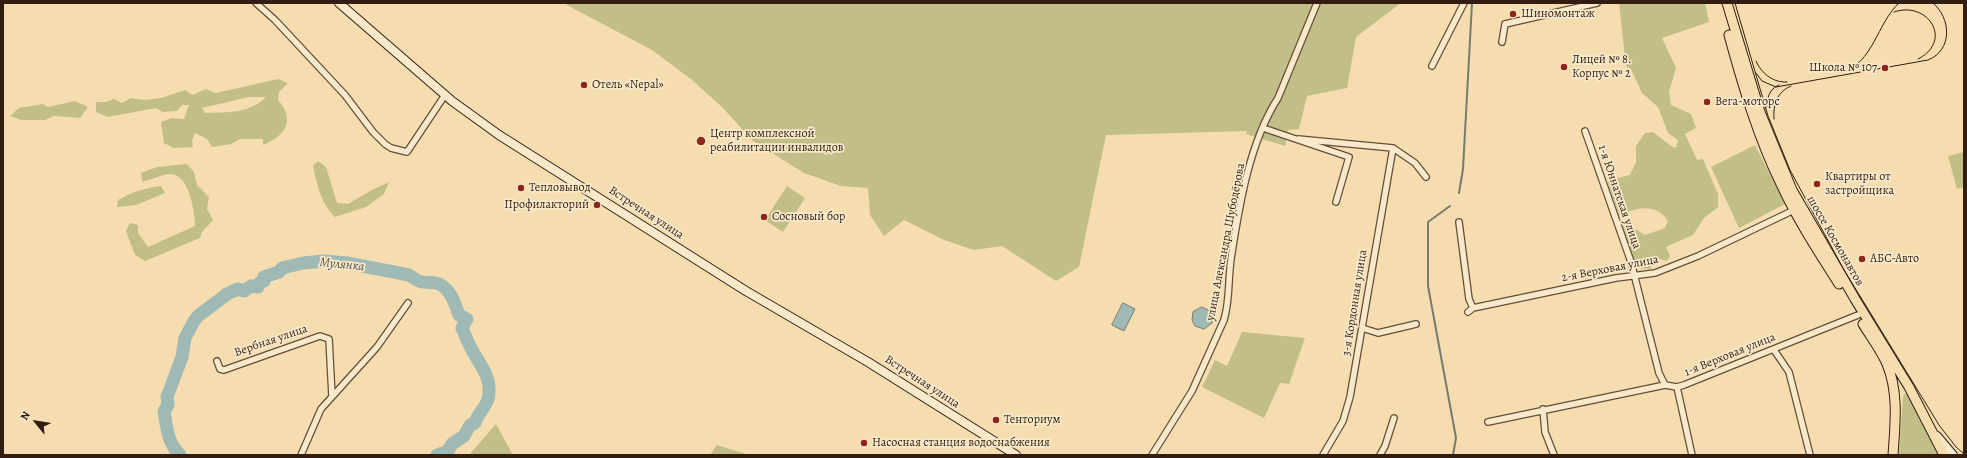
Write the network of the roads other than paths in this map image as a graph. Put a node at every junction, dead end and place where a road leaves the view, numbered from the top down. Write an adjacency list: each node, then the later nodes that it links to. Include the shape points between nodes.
1 (256, 3): 10 (street, via 302,48 345,95 373,132 391,148 407,152)
2 (339, 3): 10 (main road, Встречная улица)
3 (1317, 3): 11 (street, улица Александра Шубодёрова)
4 (1464, 3): 9 (street)
5 (1596, 3): 8 (street, via 1505,24)
6 (1721, 3): 17 (main road, шоссе Космонавтов, via 1748,101 1769,157)
7 (1727, 3): 32 (main road, шоссе Космонавтов, via 1760,112 1792,190)
8 (1502, 42)
9 (1432, 66)
10 (445, 95): 35 (main road, Встречная улица, via 518,148)
11 (1263, 128): 13 (street); 36 (street, улица Александра Шубодёрова, via 1246,181 1231,260 1224,320 1192,391)
12 (1584, 131): 19 (street, 1-я Юннатская улица, via 1631,262)
13 (1298, 139): 14 (street); 16 (street, via 1349,157)
14 (1393, 148): 15 (street, via 1415,163); 23 (street, 3-я Кордонная улица)
15 (1426, 177)
16 (1336, 202)
17 (1794, 210): 19 (street, 2-я Верховая улица, via 1698,256 1655,273); 21 (main road, шоссе Космонавтов)
18 (1460, 222): 19 (street, 2-я Верховая улица, via 1471,310 1616,278)
19 (1634, 277): 26 (street, 1-я Юннатская улица, via 1659,373)
20 (408, 303): 28 (street, via 377,347)
21 (1858, 315): 24 (street, 1-я Верховая улица); 33 (main road, шоссе Космонавтов, via 1890,373 1895,398)
22 (1416, 324): 23 (street, via 1378,333)
23 (1362, 328): 37 (street, 3-я Кордонная улица, via 1350,398 1343,421)
24 (1774, 350): 27 (street, 1-я Верховая улица); 41 (street, via 1789,372)
25 (217, 360): 28 (street, Вербная улица, via 220,369 224,370 320,336 329,339)
26 (1665, 385): 27 (street, 1-я Верховая улица); 29 (street, 1-я Верховая улица)
27 (1677, 387): 40 (street)
28 (332, 396): 34 (street, via 321,409)
29 (1543, 409): 31 (street, 1-я Верховая улица); 39 (street, via 1545,432)
30 (1394, 418): 38 (street)
31 (1488, 422)
32 (1933, 432): 44 (main road, шоссе Космонавтов); 45 (main road)
33 (1894, 433): 42 (main road); 43 (main road, шоссе Космонавтов)
34 (301, 455)
35 (1016, 455)
36 (1152, 455)
37 (1323, 455)
38 (1380, 455)
39 (1554, 455)
40 (1692, 455)
41 (1810, 455)
42 (1885, 455)
43 (1893, 455)
44 (1944, 455)
45 (1954, 455)

